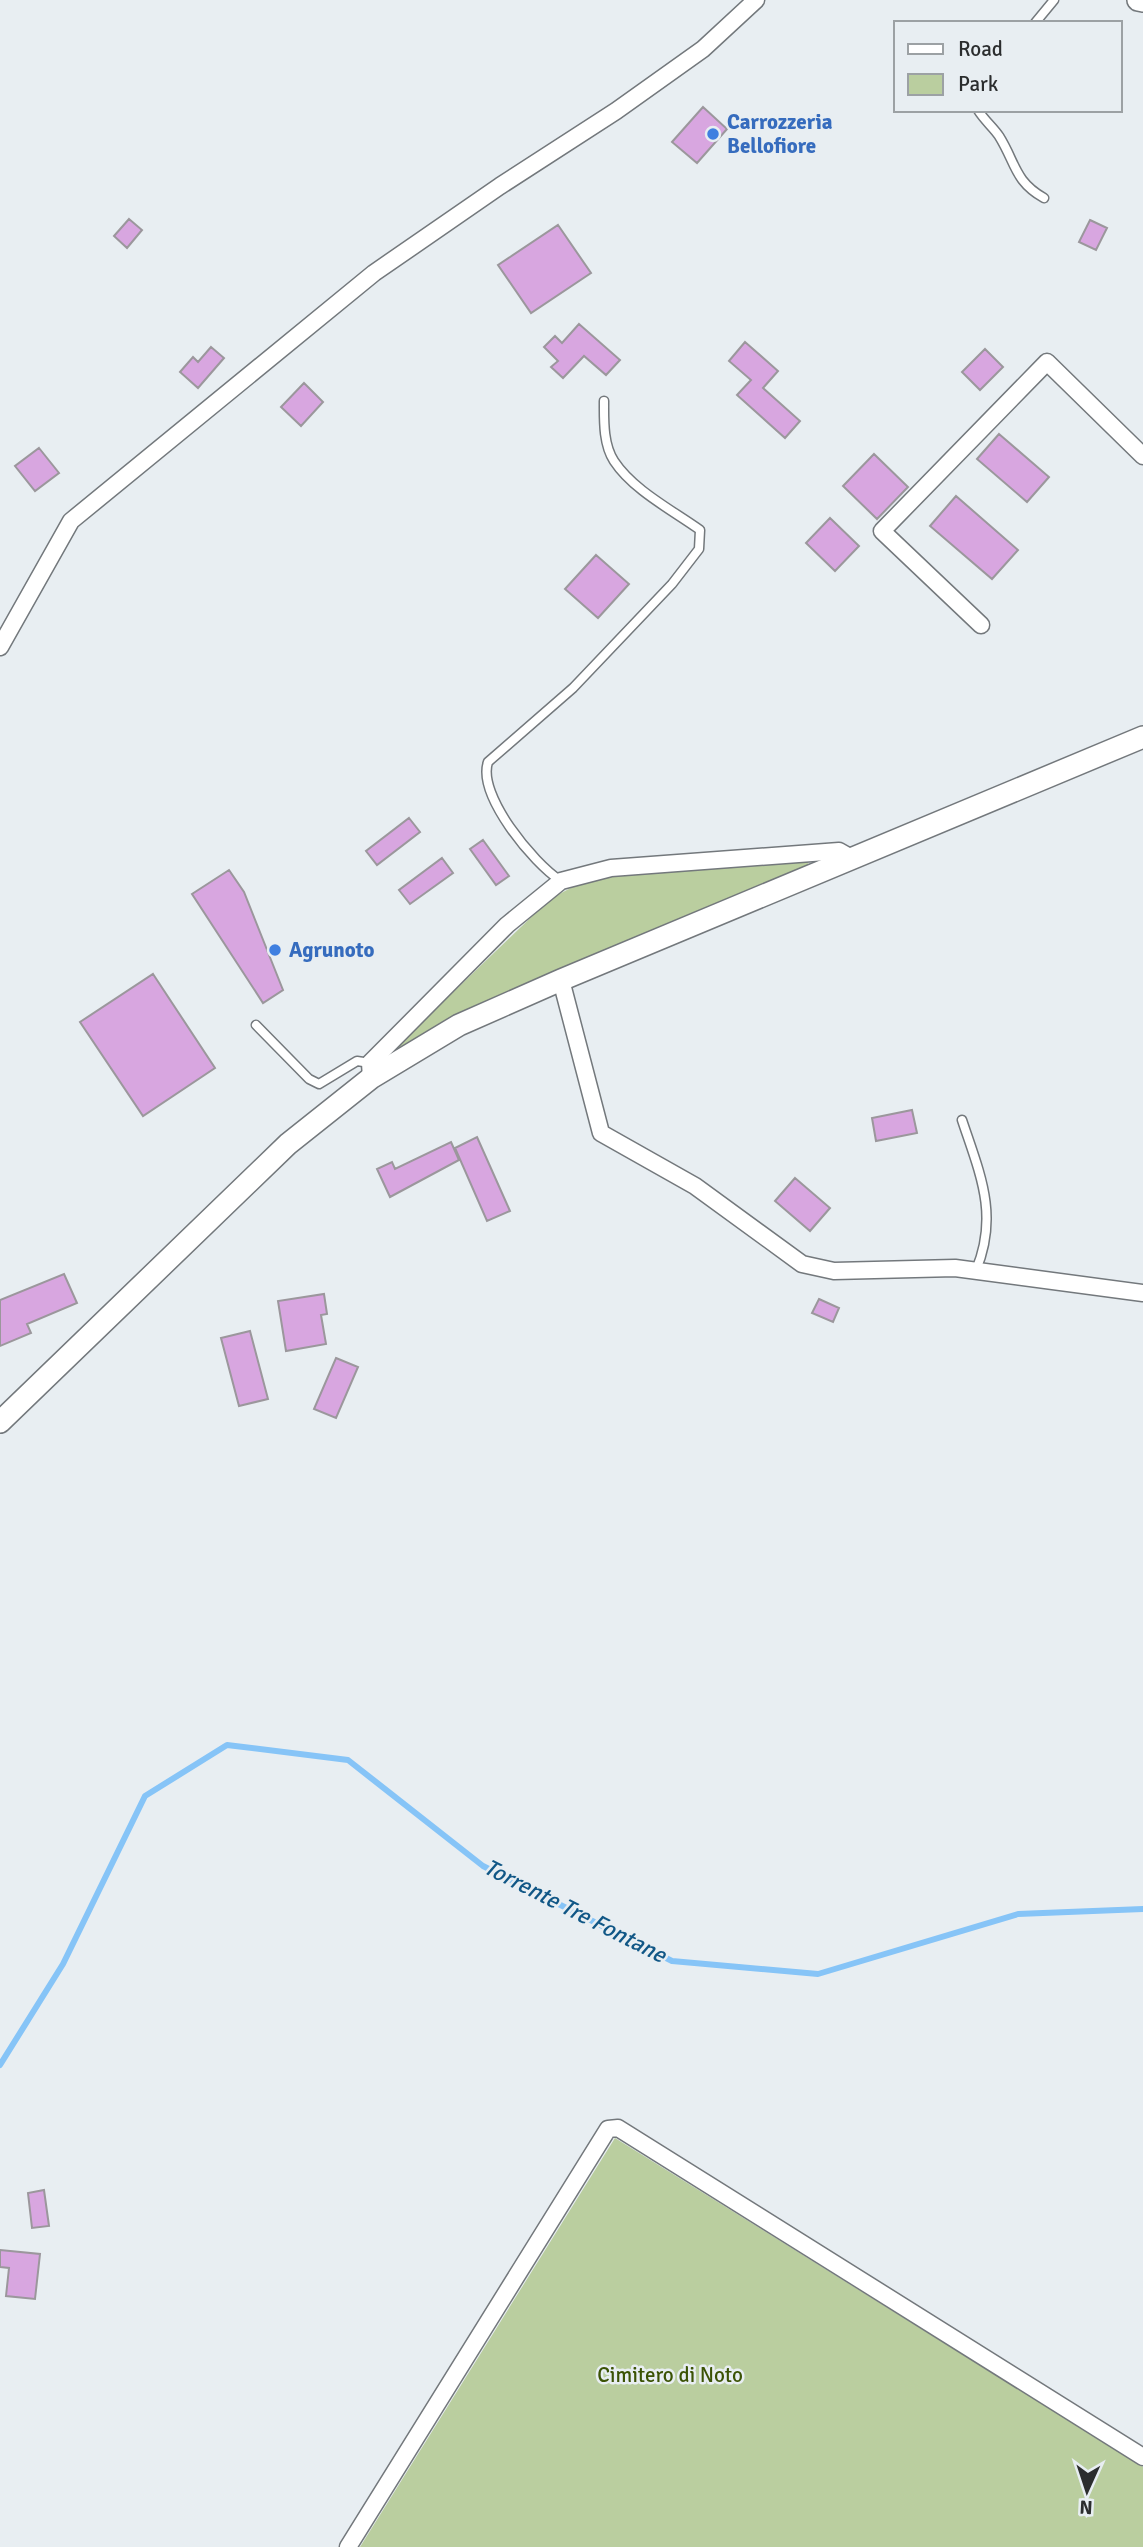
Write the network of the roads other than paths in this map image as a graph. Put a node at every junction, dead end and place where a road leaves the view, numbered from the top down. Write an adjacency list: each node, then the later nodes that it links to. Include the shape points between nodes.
1 (756, 0): 9 (street, via 702,49 616,111 374,273 71,521)
2 (1054, 0): 3 (lane)
3 (1037, 21)
4 (980, 112): 5 (lane, via 1000,138 1027,189)
5 (1044, 198)
6 (604, 401): 12 (lane, via 607,442 614,461 640,487 700,530 699,550 673,584 573,688 488,762 488,787 507,821 534,860)
7 (1143, 456): 8 (street, via 1047,362 882,531)
8 (981, 625)
9 (0, 647)
10 (1143, 737): 11 (main road)
11 (853, 859): 12 (street, via 839,851 611,868); 13 (main road)
12 (561, 881): 15 (street, via 507,925)
13 (561, 980): 15 (main road); 17 (street, via 601,1133 695,1186 802,1264 834,1271)
14 (256, 1024): 15 (lane, via 319,1084 356,1061 364,1060)
15 (370, 1071): 19 (main road)
16 (962, 1120): 17 (lane, via 988,1216 984,1251)
17 (976, 1270): 18 (street)
18 (1143, 1293)
19 (0, 1422)
20 (1143, 2458): 21 (street, via 618,2128 608,2129)
21 (348, 2547)

